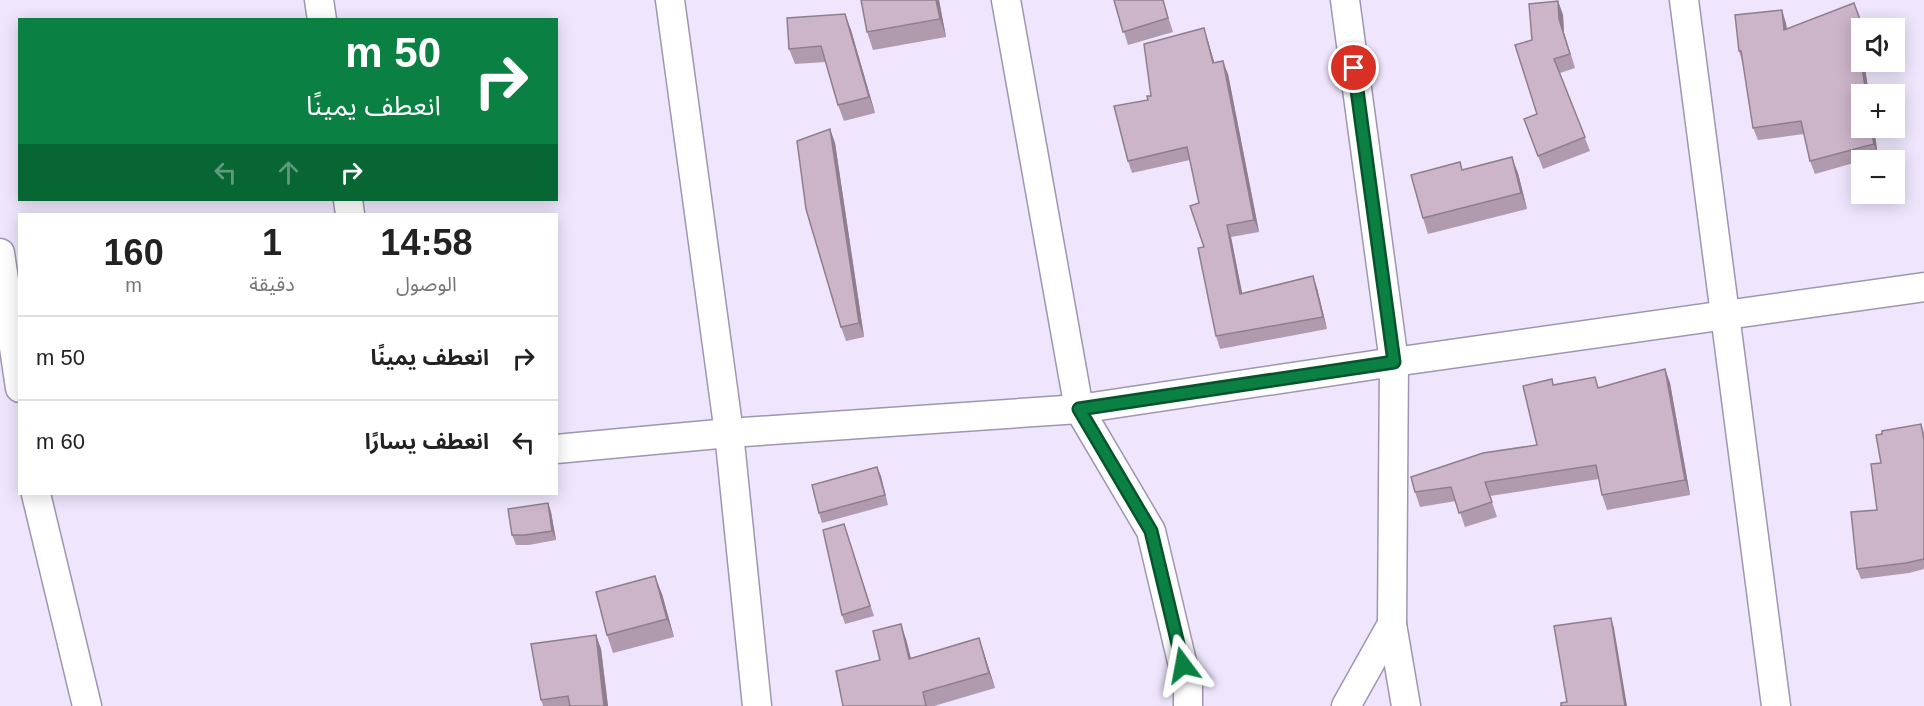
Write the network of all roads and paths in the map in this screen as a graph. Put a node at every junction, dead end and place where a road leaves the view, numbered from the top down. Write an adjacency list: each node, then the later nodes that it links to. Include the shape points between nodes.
1 (319, 0): 6 (street)
2 (670, 0): 13 (street)
3 (1006, 0): 12 (street)
4 (1345, 0): 10 (street)
5 (1684, 0): 9 (street)
6 (322, 18)
7 (0, 253): 11 (street)
8 (1924, 287): 9 (street)
9 (1724, 316): 10 (street); 22 (street)
10 (1394, 362): 12 (street); 16 (street)
11 (18, 374)
12 (1079, 409): 13 (street); 19 (street, via 1151,531 1188,687)
13 (729, 433): 14 (street); 18 (street)
14 (558, 449)
15 (36, 495): 17 (street)
16 (1392, 624): 20 (street); 21 (street)
17 (87, 706)
18 (757, 706)
19 (1188, 706)
20 (1346, 706)
21 (1406, 706)
22 (1776, 706)

